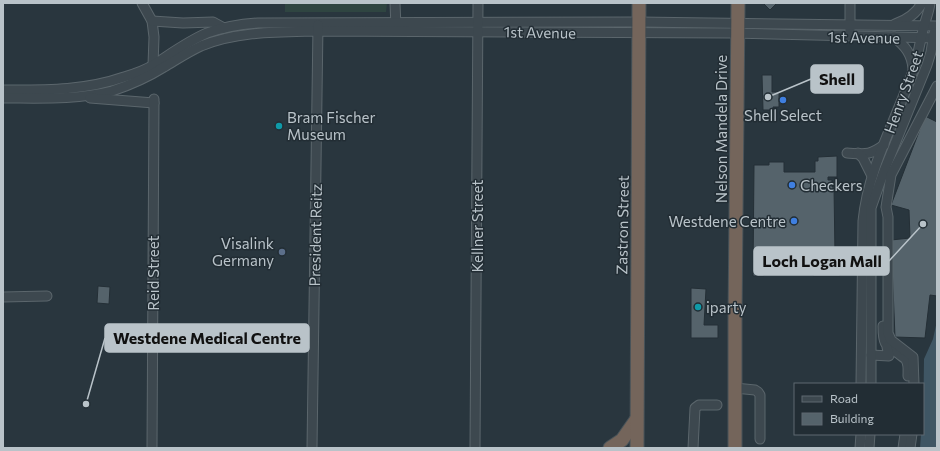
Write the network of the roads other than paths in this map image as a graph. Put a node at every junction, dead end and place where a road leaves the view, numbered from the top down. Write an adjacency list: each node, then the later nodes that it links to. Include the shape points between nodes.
1 (142, 3): 10 (street)
2 (395, 3): 17 (street)
3 (478, 3): 11 (street, Kellner Street)
4 (639, 3): 18 (highway, Zastron Street)
5 (738, 3): 20 (highway, Nelson Mandela Drive)
6 (850, 3): 13 (street)
7 (922, 3): 14 (street, via 907,19)
8 (930, 3): 9 (street)
9 (929, 13): 15 (street, Henry Street); 16 (street, Henry Street)
10 (152, 21): 19 (street, via 213,22); 29 (street)
11 (478, 21): 17 (street, 1st Avenue); 18 (street, 1st Avenue); 21 (street, Kellner Street)
12 (318, 26): 17 (street, 1st Avenue); 19 (street, 1st Avenue, via 258,23); 22 (street, 1st Avenue); 57 (street, President Reitz)
13 (850, 26): 14 (street, 1st Avenue); 20 (street, 1st Avenue); 23 (street)
14 (888, 26): 15 (street, 1st Avenue)
15 (924, 26): 16 (street, 1st Avenue); 25 (street, Henry Street)
16 (936, 26): 26 (street, Henry Street)
17 (396, 27): 21 (street, 1st Avenue)
18 (639, 27): 20 (street, 1st Avenue); 21 (street, 1st Avenue); 50 (highway, Zastron Street)
19 (226, 28): 22 (street); 29 (street, 1st Avenue, via 187,43)
20 (738, 28): 23 (street, 1st Avenue); 48 (highway, Nelson Mandela Drive)
21 (478, 31): 58 (street, Kellner Street)
22 (231, 37): 29 (street, 1st Avenue, via 201,46)
23 (849, 37): 24 (street, 1st Avenue)
24 (894, 37): 25 (street, 1st Avenue); 30 (street, via 910,54)
25 (922, 38): 26 (street, 1st Avenue); 30 (street, Henry Street)
26 (936, 38): 28 (street, Henry Street)
27 (937, 54): 28 (street)
28 (927, 65): 43 (street, Henry Street, via 871,208)
29 (153, 69): 32 (street, via 93,86 60,90); 33 (street, via 130,84 111,91)
30 (914, 70): 35 (street, Henry Street)
31 (937, 86): 39 (street, via 891,175)
32 (3, 90)
33 (78, 97): 34 (street); 56 (street, Reid Street, via 154,101)
34 (3, 98)
35 (884, 145): 37 (street, via 872,153); 38 (street, Henry Street)
36 (847, 152): 37 (street)
37 (858, 153): 38 (street)
38 (872, 176): 44 (street, Henry Street, via 863,221)
39 (886, 207): 42 (street, via 883,214 883,339); 47 (street, via 888,333 891,340 913,357)
40 (47, 296): 41 (street)
41 (3, 297)
42 (887, 347): 43 (street, via 889,356); 46 (street, via 906,360)
43 (871, 354): 45 (street, Henry Street)
44 (861, 383)
45 (871, 383)
46 (908, 383)
47 (914, 383)
48 (735, 388): 55 (street, via 755,390 760,395); 62 (highway, Nelson Mandela Drive)
49 (717, 405): 61 (street, via 699,405 695,408)
50 (636, 420): 59 (highway, via 622,440); 60 (highway, Zastron Street)
51 (861, 435): 63 (street)
52 (870, 435): 64 (street)
53 (905, 435): 65 (street)
54 (912, 435): 66 (street)
55 (760, 439)
56 (152, 448)
57 (312, 448)
58 (475, 448)
59 (610, 448)
60 (637, 448)
61 (693, 448)
62 (735, 448)
63 (860, 448)
64 (869, 448)
65 (903, 448)
66 (910, 448)

